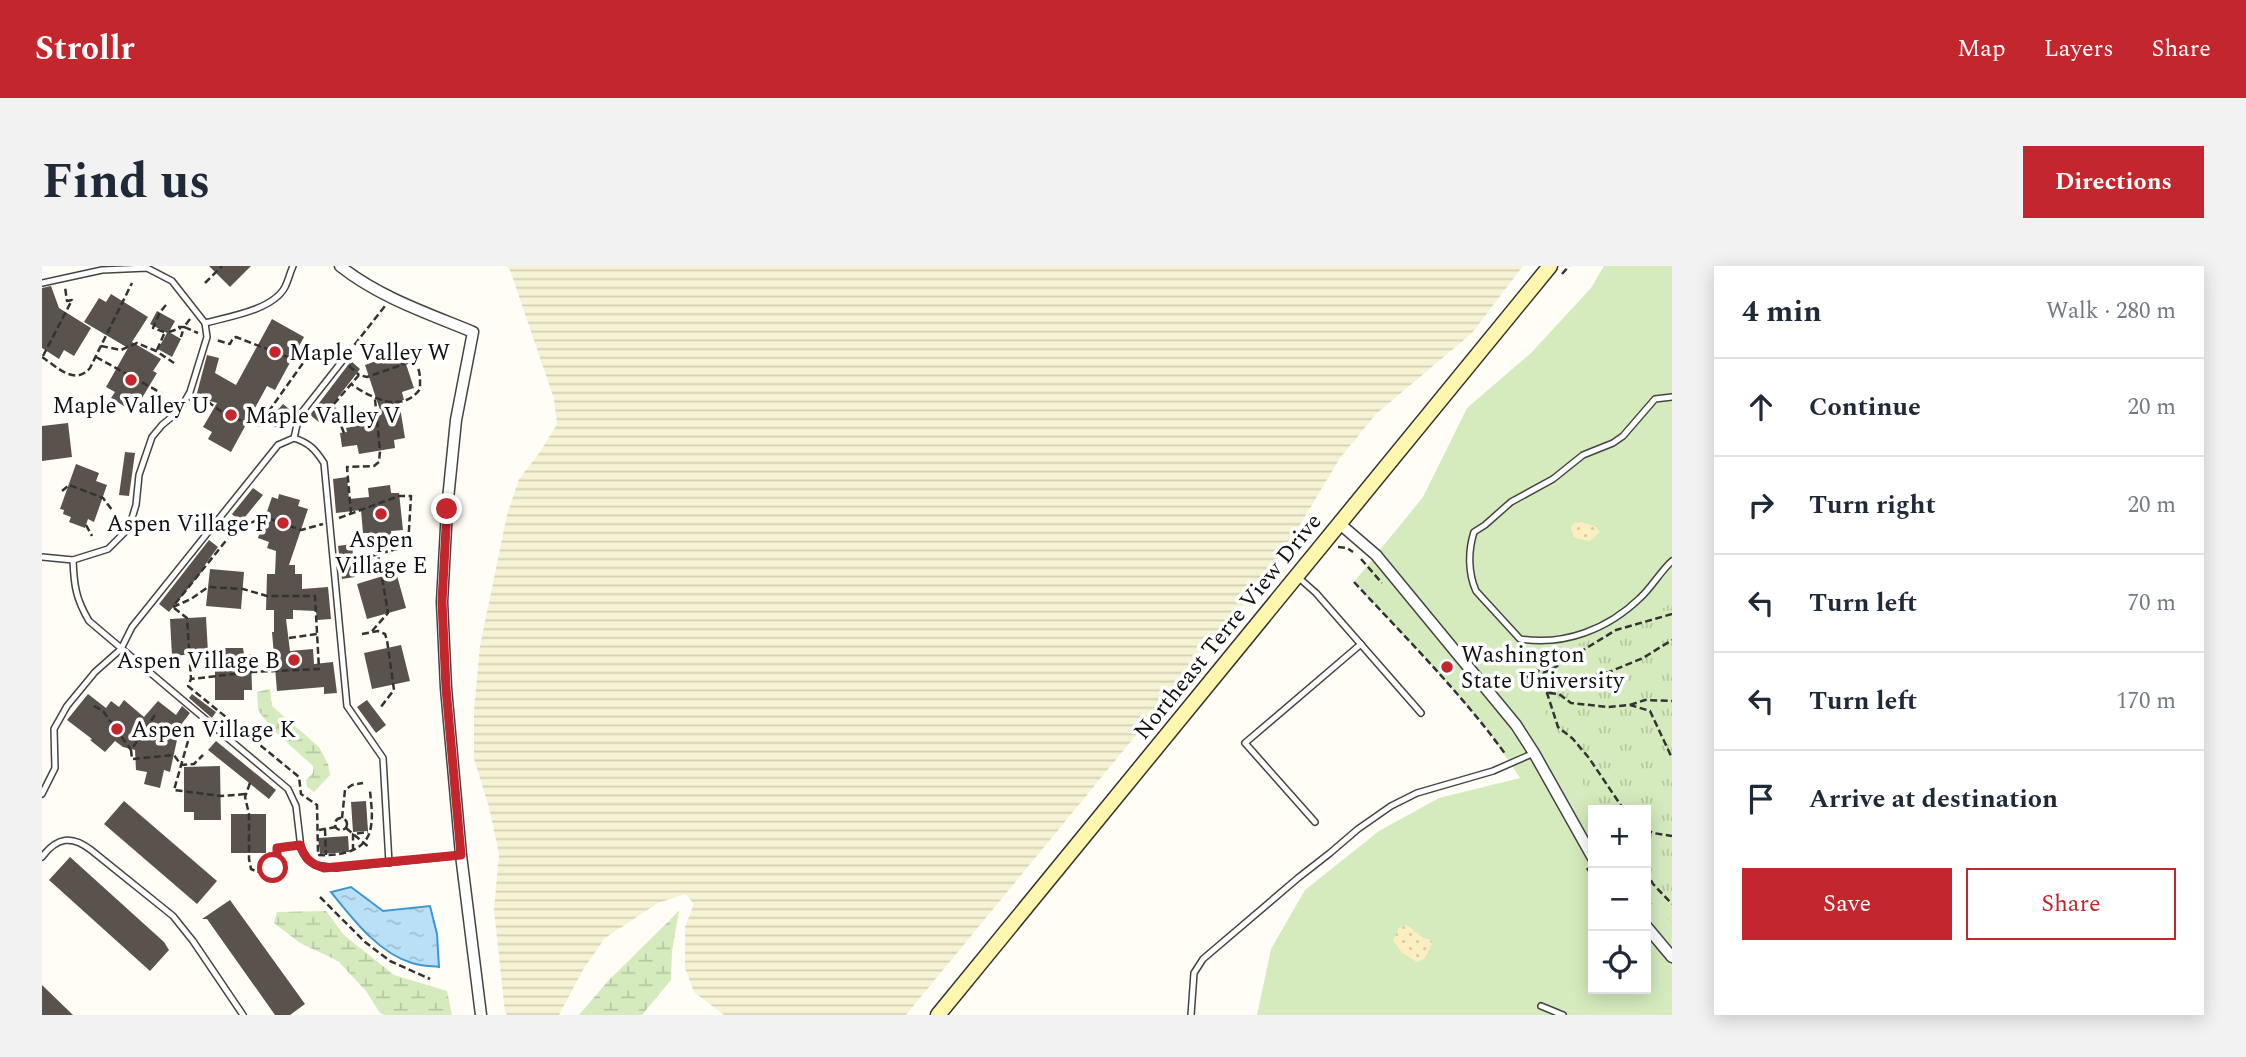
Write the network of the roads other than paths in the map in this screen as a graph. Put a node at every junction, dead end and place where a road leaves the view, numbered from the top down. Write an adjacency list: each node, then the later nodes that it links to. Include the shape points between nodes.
1 (293, 266): 5 (lane, via 286,286 267,304)
2 (340, 266): 20 (street, via 360,282 473,332 456,420 442,602)
3 (1550, 266): 9 (main road, Northeast Terre View Drive)
4 (42, 283): 5 (lane, via 102,270 147,268 172,281)
5 (205, 323): 11 (lane, via 207,337 190,392 179,411 152,437 129,528 108,549)
6 (343, 360): 8 (lane, via 299,416)
7 (1672, 397): 12 (lane, via 1656,399 1623,436 1583,455 1553,480 1511,502 1474,532 1470,558 1476,591 1520,639 1539,642 1580,636 1628,609)
8 (294, 438): 15 (lane, via 278,445 132,627); 23 (lane, via 316,450 324,463 347,706 383,758)
9 (1340, 524): 13 (main road, Northeast Terre View Drive); 17 (street, via 1376,555 1497,700)
10 (42, 557): 11 (lane)
11 (73, 560): 15 (lane, via 78,603 89,621)
12 (1672, 561)
13 (1296, 576): 14 (lane); 29 (main road, Northeast Terre View Drive)
14 (1362, 643): 16 (lane); 19 (lane, via 1245,743)
15 (121, 649): 18 (lane, via 66,706 54,729 55,768); 23 (lane, via 288,789 307,859 324,868)
16 (1421, 713)
17 (1534, 753): 22 (street); 30 (lane, via 1493,771 1417,793 1357,829 1203,959 1194,973)
18 (42, 794)
19 (1315, 822)
20 (461, 855): 23 (lane); 28 (street)
21 (42, 857): 27 (lane, via 61,841 71,839 91,850 173,916)
22 (1588, 859)
23 (389, 863)
24 (1650, 931): 25 (street)
25 (1672, 957)
26 (1541, 1006): 31 (lane)
27 (243, 1015)
28 (481, 1015)
29 (938, 1015)
30 (1191, 1015)
31 (1563, 1015)

